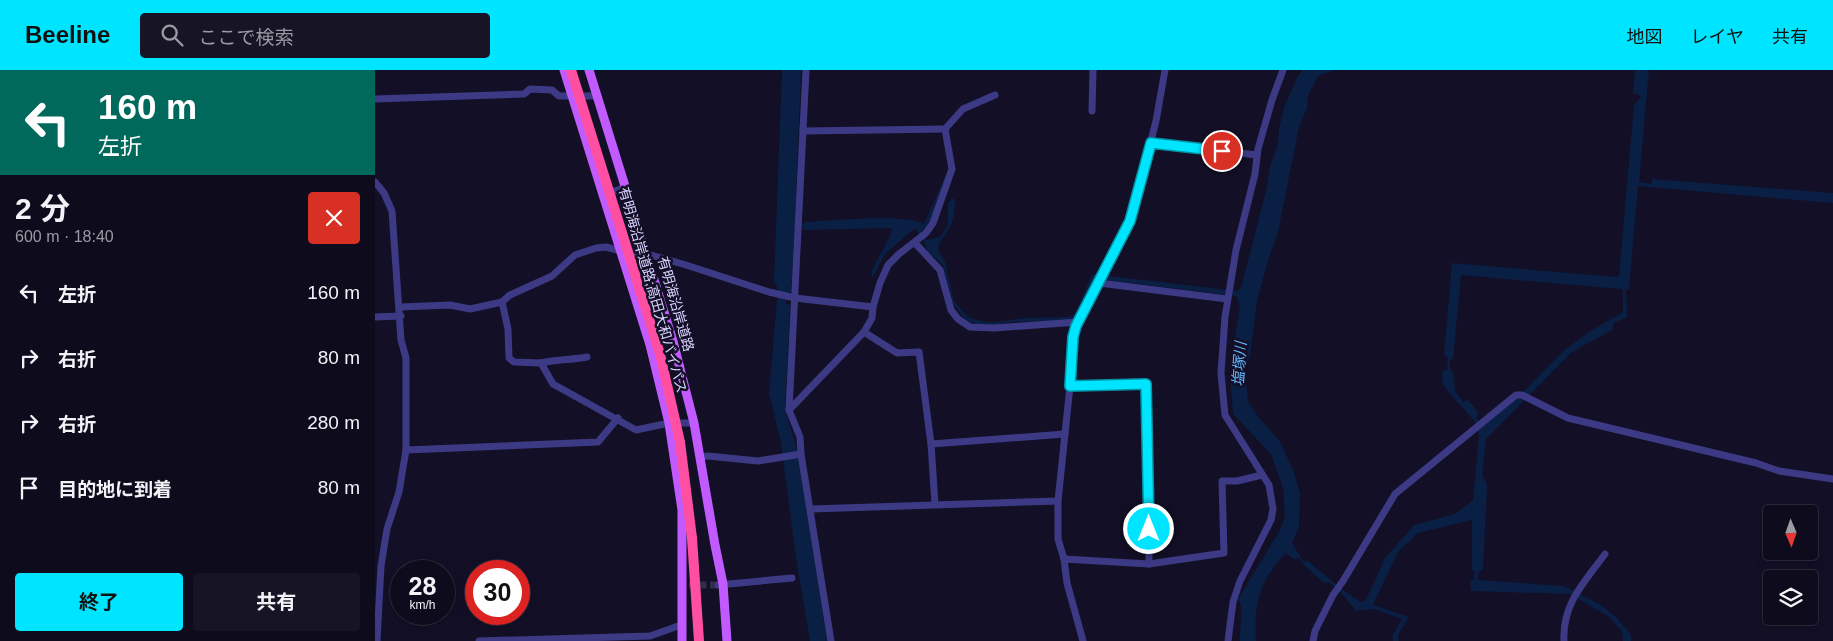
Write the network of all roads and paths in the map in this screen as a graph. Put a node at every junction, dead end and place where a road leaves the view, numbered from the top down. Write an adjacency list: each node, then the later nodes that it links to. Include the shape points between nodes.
1 (564, 70): 8 (main road)
2 (571, 70): 60 (highway, 有明海沿岸道路;高田大和バイパス, bridge, via 660,354 680,442 692,538)
3 (589, 70): 10 (main road, 有明海沿岸道路)
4 (806, 70): 14 (street)
5 (1093, 70): 12 (street)
6 (1165, 70): 15 (street)
7 (1283, 70): 16 (street)
8 (572, 95): 10 (street); 11 (street, via 559,96 552,90 530,89 524,94); 19 (main road)
9 (995, 95): 13 (street, via 963,109)
10 (597, 96): 18 (main road, 有明海沿岸道路)
11 (375, 99)
12 (1092, 111)
13 (945, 129): 14 (street); 20 (street, via 952,164 950,178 933,223)
14 (803, 131): 24 (street)
15 (1151, 143): 16 (street); 23 (street, via 1130,221)
16 (1257, 155): 25 (street)
17 (375, 182): 27 (street, via 392,211)
18 (626, 187): 19 (street); 22 (main road, 有明海沿岸道路)
19 (603, 196): 21 (main road)
20 (915, 243): 28 (street, via 888,265); 31 (street, via 940,270 951,310 958,320 971,327)
21 (621, 251): 22 (street); 26 (street, via 606,246 575,255 551,276 509,295); 38 (main road, via 650,345)
22 (647, 254): 24 (street); 39 (main road, 有明海沿岸道路)
23 (1099, 283): 25 (street); 31 (street)
24 (795, 298): 28 (street); 36 (street)
25 (1227, 299): 45 (street, via 1221,373 1225,414)
26 (502, 302): 27 (street, via 470,309 450,305); 34 (street, via 508,329 509,358 514,362)
27 (400, 307): 29 (street)
28 (873, 307): 32 (street, via 872,318)
29 (401, 316): 30 (street); 42 (street, via 401,340 406,358)
30 (375, 317)
31 (1078, 322): 35 (street, via 1073,337)
32 (864, 332): 36 (street); 41 (street, via 897,353 919,352)
33 (587, 357): 34 (street)
34 (541, 363): 37 (street, via 553,384)
35 (1070, 386): 40 (street); 52 (street, via 1146,384)
36 (789, 410): 43 (street, via 800,437)
37 (618, 418): 38 (street, via 636,430); 42 (street, via 598,442)
38 (669, 423): 39 (street); 56 (main road, via 682,510 685,586)
39 (693, 423): 44 (main road, 有明海沿岸道路)
40 (1065, 434): 41 (street); 47 (street)
41 (931, 444): 48 (street)
42 (406, 450): 55 (street, via 399,492 387,529)
43 (801, 454): 44 (street, via 757,461); 49 (street)
44 (700, 457): 54 (main road, 有明海沿岸道路)
45 (1262, 474): 52 (street, via 1237,481 1222,481 1224,553); 64 (street, via 1269,485 1273,509 1271,520 1240,581 1231,608)
46 (1833, 479): 65 (street, via 1779,470 1568,418 1522,394 1516,395 1395,494 1333,595)
47 (1058, 501): 48 (street); 51 (street, via 1058,539)
48 (935, 504): 49 (street)
49 (811, 509): 62 (street)
50 (1605, 554): 66 (street, via 1567,612)
51 (1064, 559): 52 (street); 63 (street)
52 (1149, 564)
53 (792, 578): 54 (street)
54 (721, 584): 61 (main road, 有明海沿岸道路)
55 (377, 620): 57 (street)
56 (681, 625): 58 (street, via 650,636); 59 (main road)
57 (377, 641)
58 (479, 641)
59 (682, 641)
60 (699, 641)
61 (727, 641)
62 (831, 641)
63 (1083, 641)
64 (1228, 641)
65 (1313, 641)
66 (1564, 641)

